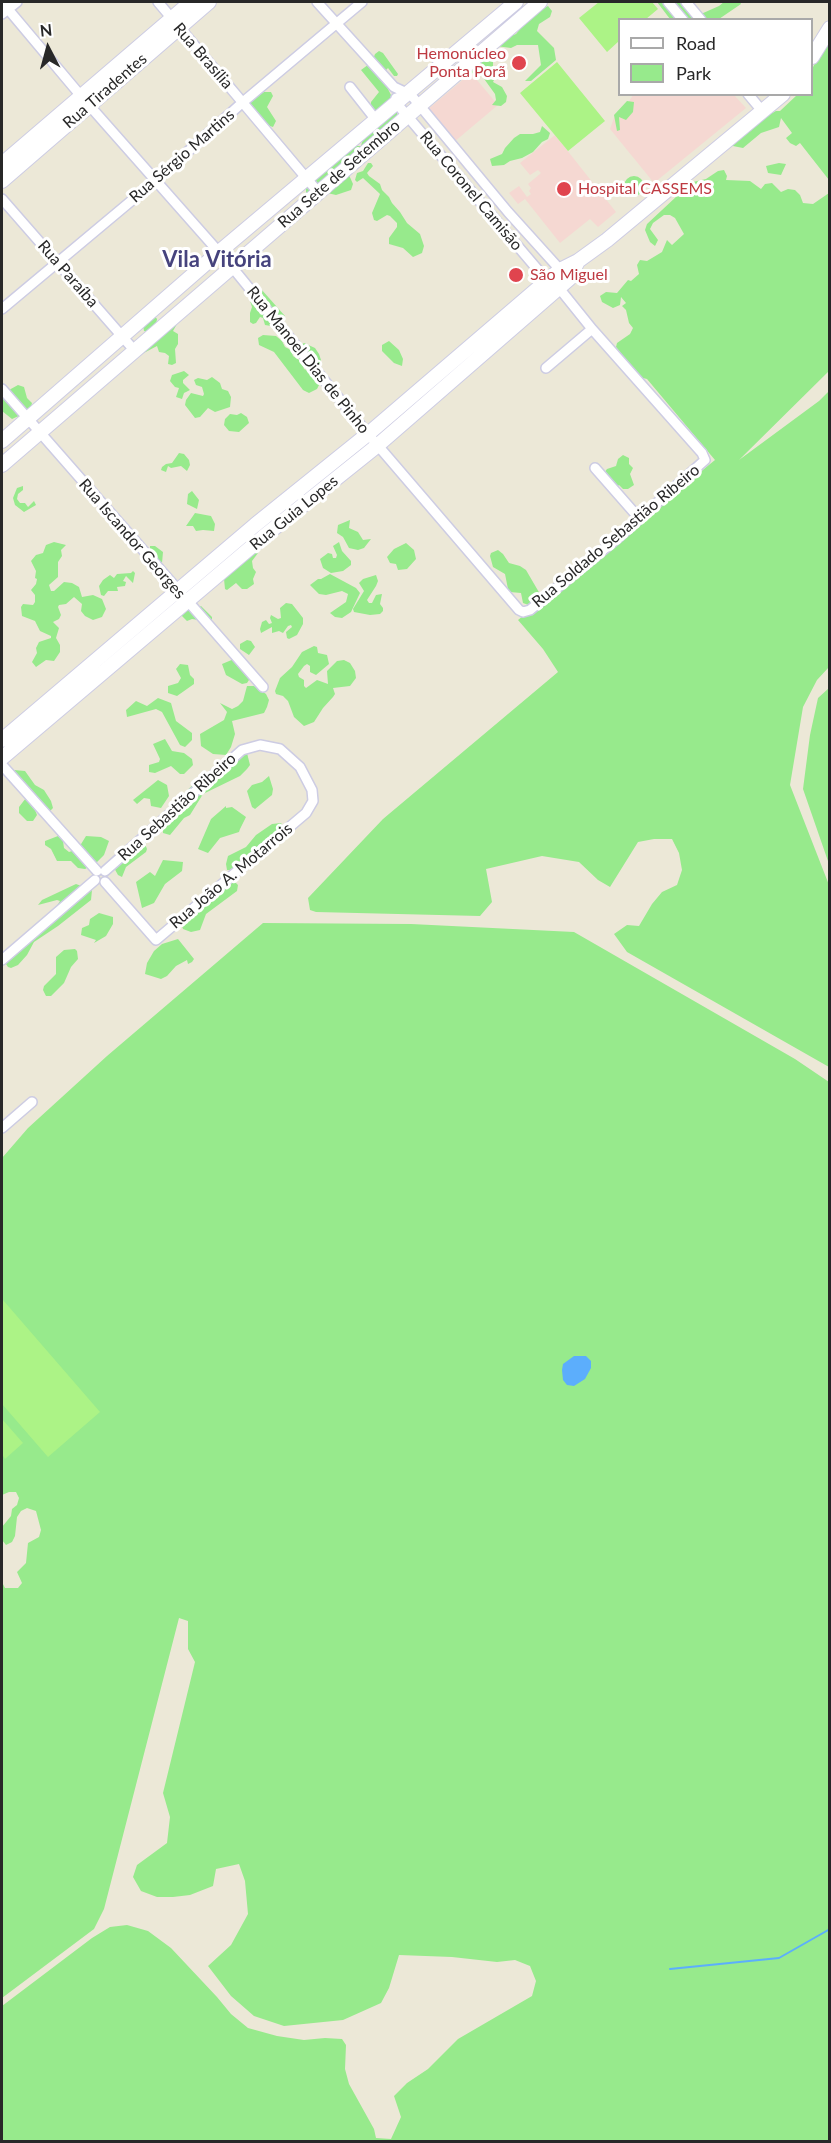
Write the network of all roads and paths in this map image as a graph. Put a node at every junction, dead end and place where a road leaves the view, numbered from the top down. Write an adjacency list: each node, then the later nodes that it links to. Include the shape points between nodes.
1 (16, 2): 11 (street)
2 (158, 2): 14 (street, Rua Brasília)
3 (190, 2): 14 (main road, Rua Tiradentes)
4 (209, 2): 14 (main road, Rua Tiradentes)
5 (317, 2): 15 (street, Rua Coronel Camisão)
6 (362, 2): 15 (street, Rua Sérgio Martins)
7 (516, 2): 20 (main road, Rua Sete de Setembro)
8 (540, 2): 26 (main road, Rua Sete de Setembro)
9 (668, 2): 12 (street)
10 (686, 2): 13 (street)
11 (4, 8): 22 (street, Rua Manoel Dias de Pinho)
12 (681, 18)
13 (699, 18)
14 (175, 23): 22 (main road, Rua Tiradentes); 24 (street, Rua Brasília)
15 (336, 24): 19 (street, Rua Coronel Camisão); 24 (street, Rua Sérgio Martins)
16 (830, 28): 17 (main road)
17 (813, 55)
18 (350, 87): 28 (street)
19 (394, 87): 20 (street, Rua Coronel Camisão); 25 (street)
20 (409, 93): 25 (main road, Rua Sete de Setembro); 26 (street, Rua Coronel Camisão)
21 (755, 96): 23 (street)
22 (85, 100): 29 (main road, Rua Tiradentes); 32 (main road, Rua Tiradentes); 33 (street, Rua Manoel Dias de Pinho)
23 (771, 101): 40 (main road, Rua Guia Lopes, via 578,261)
24 (243, 102): 30 (street, Rua Brasília); 33 (street, Rua Sérgio Martins)
25 (396, 103): 27 (street, Rua Coronel Camisão); 28 (main road, Rua Sete de Setembro)
26 (420, 105): 27 (main road, Rua Sete de Setembro); 31 (street, Rua Coronel Camisão)
27 (407, 116): 34 (street, Rua Coronel Camisão); 35 (main road, Rua Sete de Setembro)
28 (376, 120): 30 (main road, Rua Sete de Setembro)
29 (2, 164)
30 (306, 178): 35 (street, Rua Brasília); 37 (main road, Rua Sete de Setembro)
31 (480, 178): 34 (street); 40 (street, Rua Coronel Camisão)
32 (2, 181)
33 (155, 181): 37 (street, Rua Manoel Dias de Pinho); 38 (street, Rua Sérgio Martins)
34 (468, 188): 40 (street, Rua Coronel Camisão)
35 (318, 192): 39 (main road, Rua Sete de Setembro)
36 (2, 199): 38 (street, Rua Paraíba)
37 (219, 252): 39 (street, Rua Manoel Dias de Pinho); 43 (main road, Rua Sete de Setembro)
38 (58, 261): 41 (street, Rua Sérgio Martins); 43 (street, Rua Paraíba)
39 (232, 267): 44 (main road, Rua Sete de Setembro); 50 (street, Rua Manoel Dias de Pinho)
40 (558, 282): 42 (street, Rua Coronel Camisão); 45 (main road, Rua Guia Lopes)
41 (2, 309)
42 (592, 328): 46 (street); 53 (street, Rua Coronel Camisão)
43 (122, 338): 44 (street, Rua Paraíba); 48 (main road, Rua Sete de Setembro)
44 (134, 350): 49 (main road, Rua Sete de Setembro)
45 (474, 352): 50 (main road, Rua Guia Lopes); 52 (main road, Rua Guia Lopes)
46 (546, 368)
47 (2, 389): 48 (street, Rua Iscandor Georges)
48 (27, 419): 49 (street, Rua Iscandor Georges); 51 (main road, Rua Sete de Setembro)
49 (39, 432): 54 (main road, Rua Sete de Setembro); 57 (street, Rua Iscandor Georges)
50 (368, 434): 52 (street, Rua Manoel Dias de Pinho); 57 (main road, Rua Guia Lopes)
51 (2, 441)
52 (378, 445): 58 (main road, Rua Guia Lopes); 59 (street, Rua Manoel Dias de Pinho)
53 (702, 453): 56 (street, Rua Soldado Sebastião Ribeiro, via 705,460 698,468)
54 (2, 465)
55 (596, 468): 56 (street)
56 (638, 517): 59 (street, Rua Soldado Sebastião Ribeiro, via 530,610)
57 (177, 591): 58 (street, Rua Iscandor Georges); 61 (main road, Rua Guia Lopes)
58 (186, 602): 60 (street, Rua Iscandor Georges); 62 (main road, Rua Guia Lopes)
59 (519, 610)
60 (263, 687)
61 (2, 740)
62 (2, 758)
63 (2, 765): 65 (street)
64 (306, 813): 65 (street, Rua João A. Motarrois, via 156,940); 65 (street, Rua Sebastião Ribeiro, via 313,801 312,790 300,767 280,749 260,745 242,750)
65 (101, 876): 66 (street, Rua Sebastião Ribeiro)
66 (2, 960)
67 (32, 1102): 68 (street)
68 (2, 1128)

